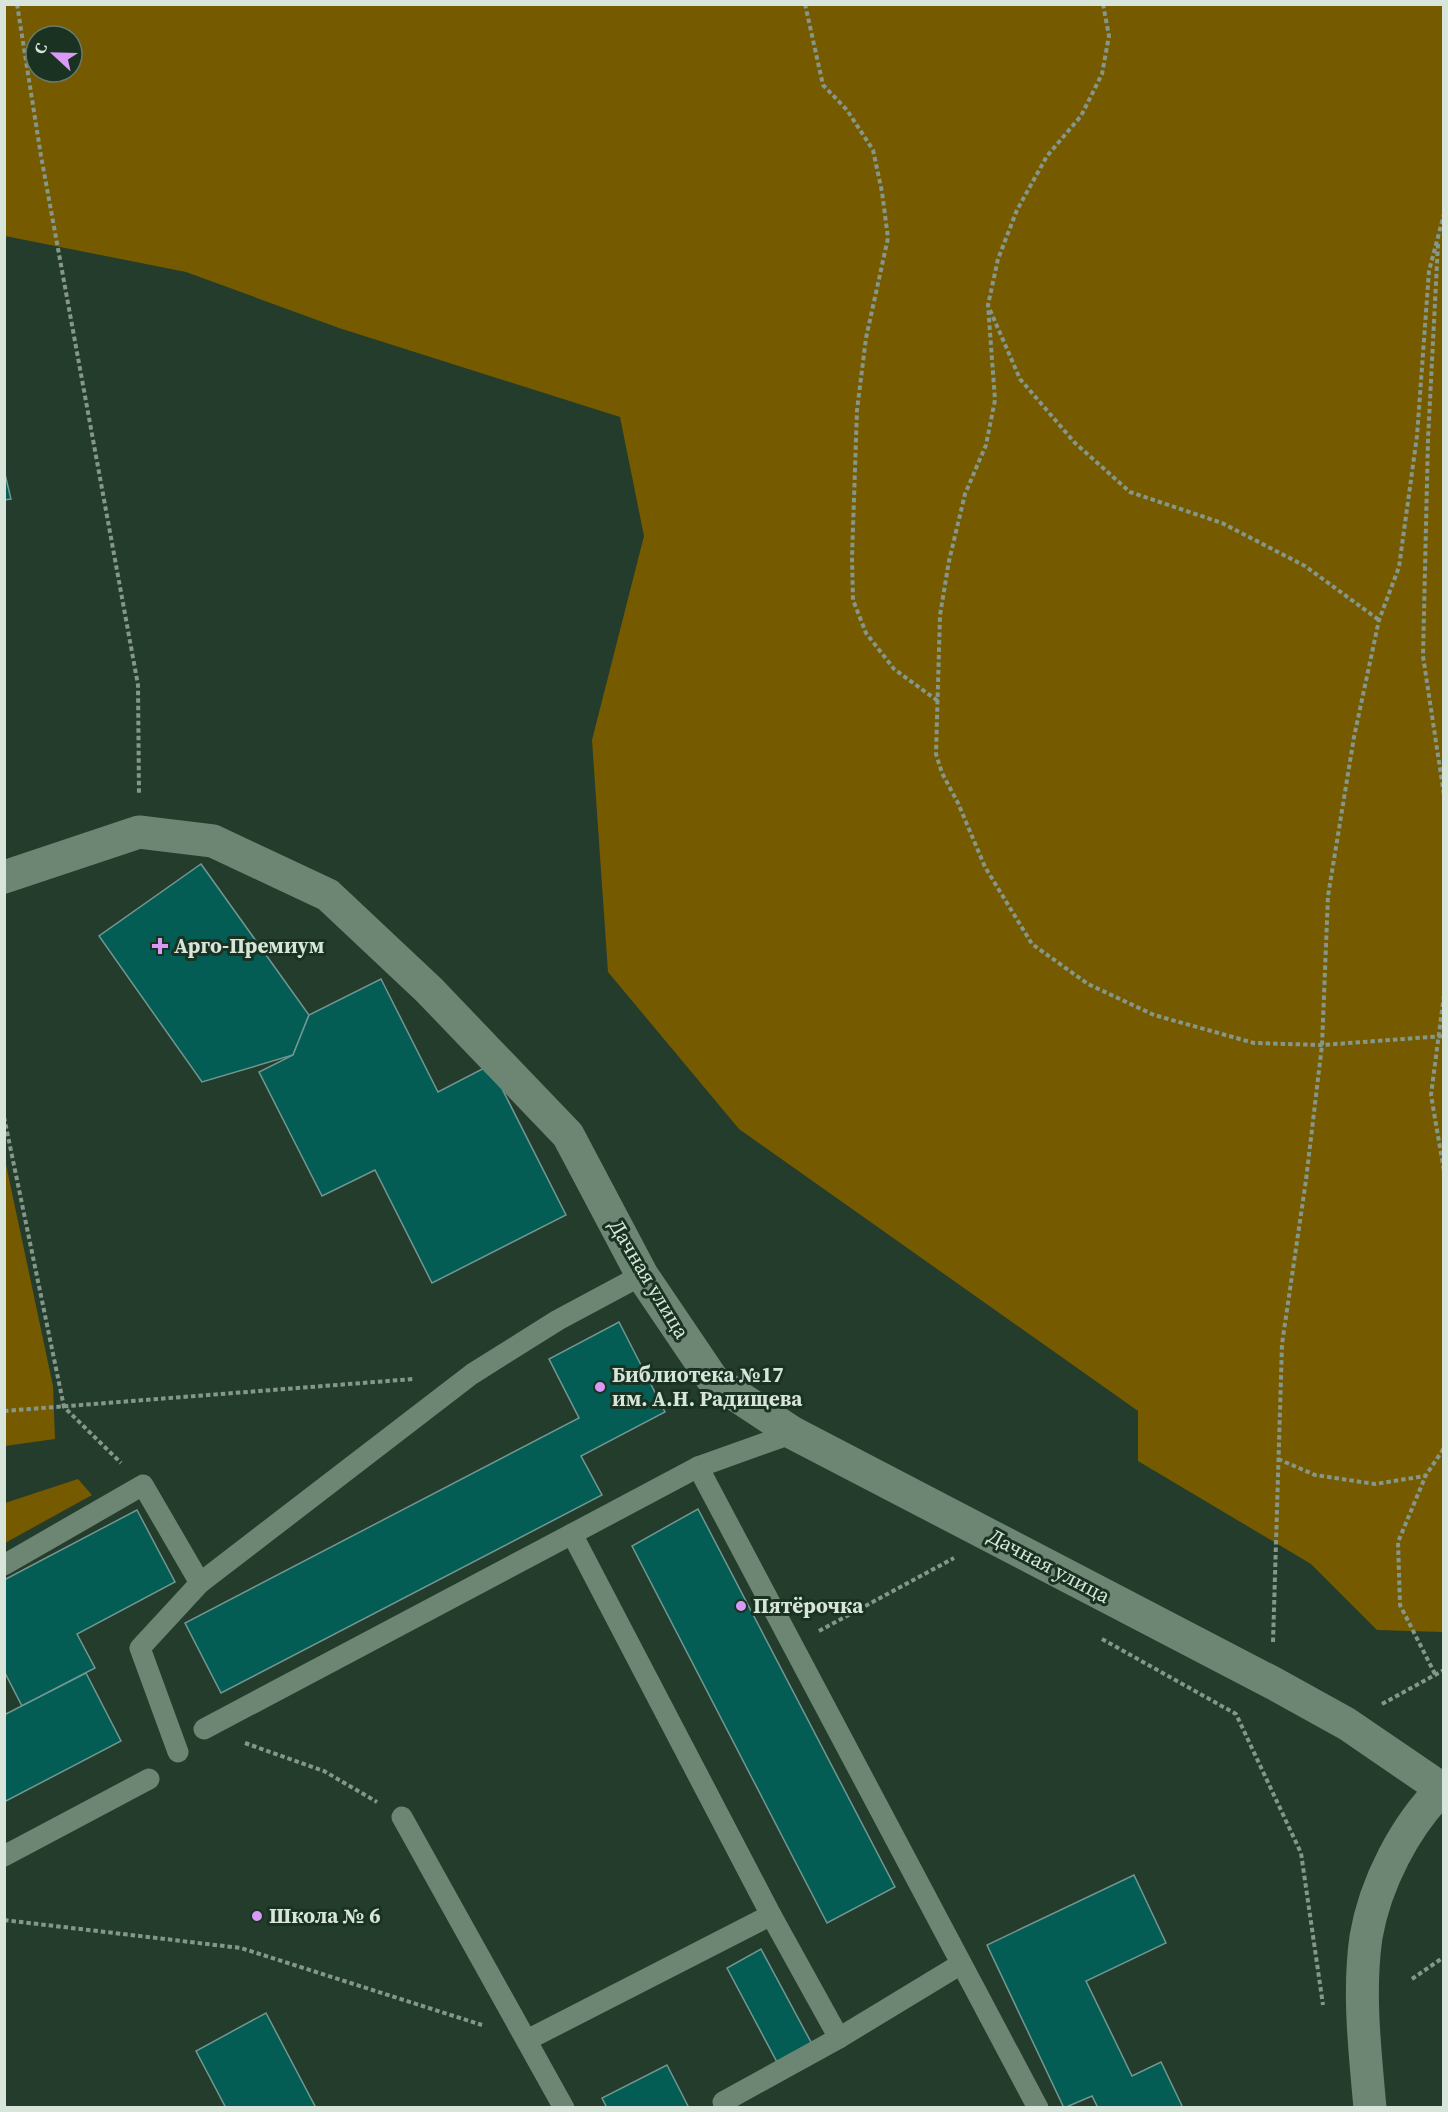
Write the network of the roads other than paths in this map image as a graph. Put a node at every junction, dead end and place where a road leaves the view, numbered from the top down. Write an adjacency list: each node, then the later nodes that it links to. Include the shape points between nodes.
1 (4, 877): 2 (street, Дачная улица, via 139,831 213,841 328,895 429,990 568,1135)
2 (642, 1275): 3 (street, Дачная улица, via 713,1380); 7 (lane, via 558,1320 472,1374)
3 (793, 1432): 4 (lane); 11 (street, Дачная улица, via 1273,1683 1347,1724)
4 (698, 1467): 5 (lane); 15 (lane)
5 (572, 1534): 8 (lane); 14 (lane)
6 (4, 1564): 7 (lane, via 143,1485)
7 (200, 1583): 9 (lane, via 140,1648)
8 (204, 1729)
9 (178, 1752)
10 (148, 1779): 13 (lane)
11 (1443, 1788): 21 (street, via 1413,1824 1384,1875 1366,1936 1363,1989)
12 (402, 1817): 17 (lane)
13 (4, 1856)
14 (771, 1916): 16 (lane); 17 (lane)
15 (961, 1964): 16 (lane); 20 (lane)
16 (839, 2038): 19 (lane, via 723,2102)
17 (527, 2040): 18 (lane)
18 (564, 2108)
19 (726, 2108)
20 (1038, 2108)
21 (1370, 2108)

